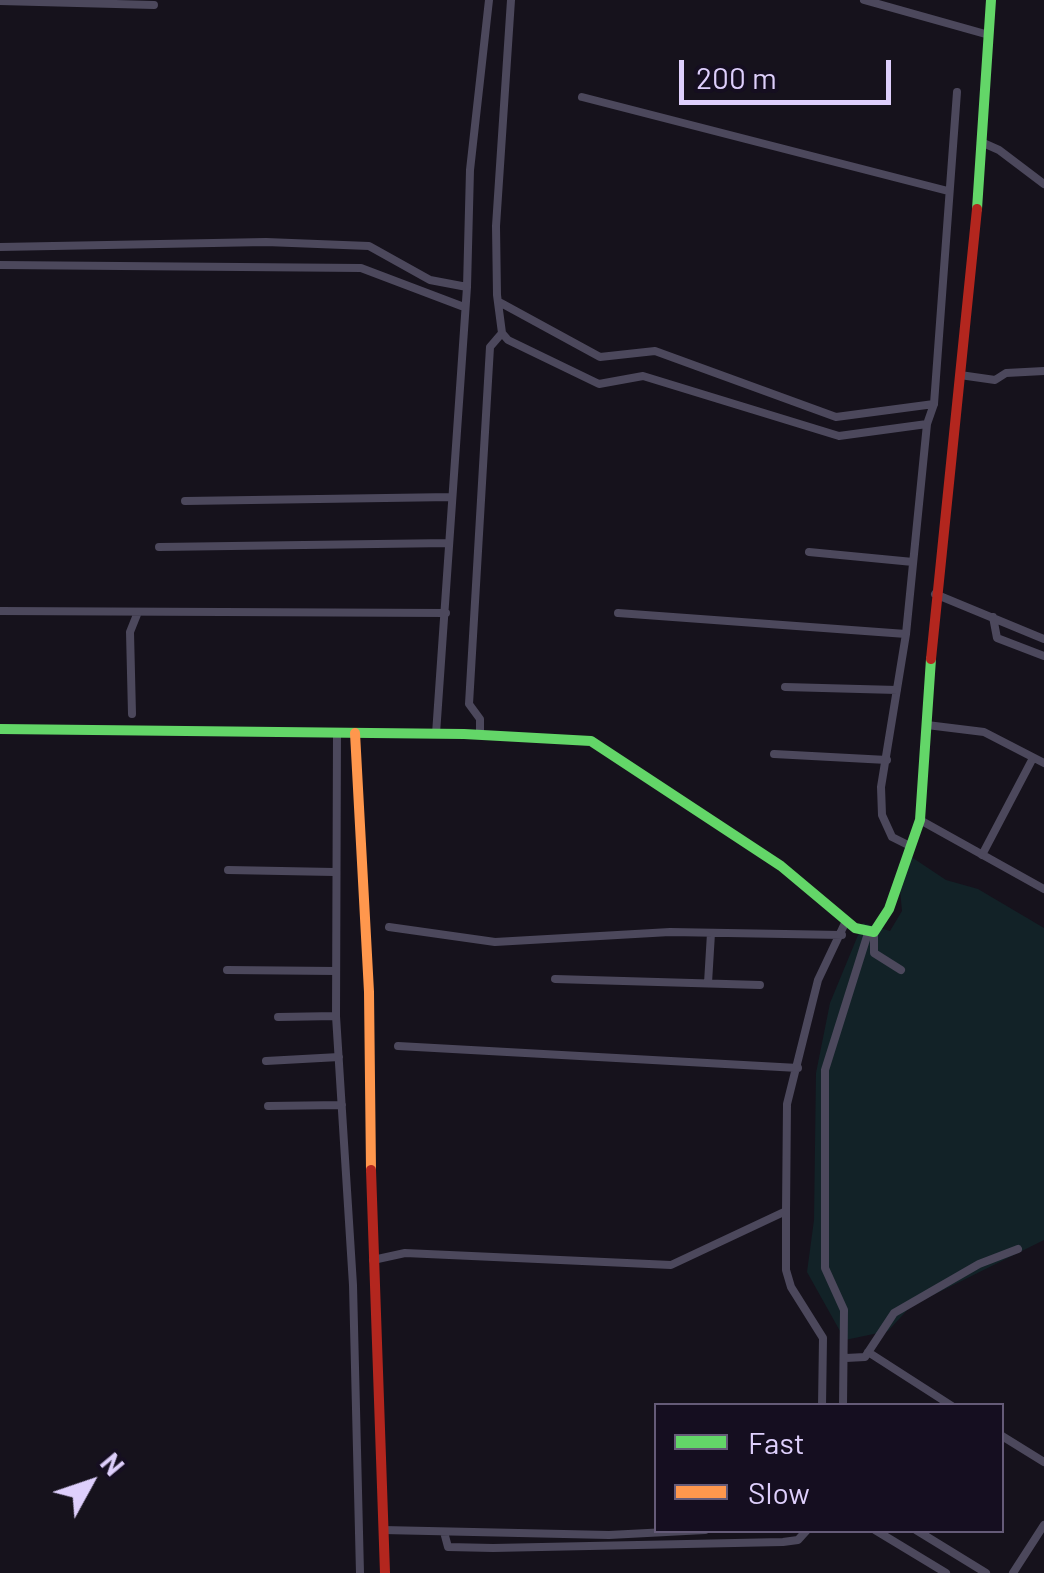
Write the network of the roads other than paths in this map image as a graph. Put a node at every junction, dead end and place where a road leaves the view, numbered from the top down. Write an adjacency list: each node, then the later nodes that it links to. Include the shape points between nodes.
1 (488, 0): 15 (street, via 470,170)
2 (511, 0): 16 (street, via 496,226)
3 (864, 0): 7 (street)
4 (991, 0): 7 (street)
5 (0, 2): 6 (street)
6 (154, 4)
7 (989, 35): 10 (street)
8 (956, 92): 12 (street)
9 (582, 97): 12 (street)
10 (982, 142): 11 (street); 20 (street)
11 (1044, 184)
12 (948, 191): 21 (street)
13 (0, 247): 15 (street, via 369,246 430,280)
14 (0, 266): 17 (street, via 361,268)
15 (467, 287): 17 (street)
16 (502, 304): 18 (street); 21 (street, via 600,357 655,351 836,416)
17 (464, 307): 23 (street)
18 (502, 333): 22 (street, via 599,384 643,376 839,436); 46 (street, via 490,347 470,684)
19 (1044, 371): 20 (street, via 995,380)
20 (960, 375): 29 (street)
21 (934, 404): 22 (street)
22 (926, 424): 28 (street)
23 (452, 496): 24 (street); 25 (street)
24 (184, 502)
25 (449, 543): 26 (street); 32 (street)
26 (159, 547)
27 (809, 552): 28 (street)
28 (913, 562): 35 (street)
29 (935, 594): 34 (street); 41 (street)
30 (0, 612): 31 (street)
31 (138, 612): 32 (street); 40 (street, via 130,632)
32 (446, 613): 45 (street)
33 (618, 613): 35 (street)
34 (993, 617): 36 (street); 37 (street, via 997,638)
35 (906, 634): 39 (street)
36 (1044, 639)
37 (1044, 656)
38 (785, 687): 39 (street)
39 (898, 690): 49 (street)
40 (132, 714)
41 (927, 725): 48 (street, via 984,732); 51 (street)
42 (0, 729): 43 (street)
43 (337, 733): 44 (street); 55 (street)
44 (354, 734): 45 (street); 78 (street, via 369,992)
45 (436, 734): 46 (street)
46 (480, 735): 57 (street, via 591,741 781,866)
47 (774, 754): 49 (street)
48 (1033, 758): 50 (street); 53 (street)
49 (887, 760): 52 (street, via 882,815 892,837)
50 (1044, 763)
51 (920, 820): 52 (street); 53 (street)
52 (910, 846): 59 (street, via 890,909)
53 (982, 855): 56 (street)
54 (228, 870): 55 (street)
55 (334, 872): 64 (street)
56 (1044, 890)
57 (846, 921): 59 (street); 61 (street)
58 (389, 927): 60 (street, via 495,942)
59 (871, 931): 63 (street, via 874,953); 80 (street, via 825,1070 825,1268 844,1310)
60 (711, 933): 61 (street); 66 (street)
61 (842, 935): 73 (street, via 818,980)
62 (227, 970): 64 (street)
63 (901, 970)
64 (336, 971): 68 (street)
65 (555, 979): 66 (street)
66 (708, 983): 67 (street)
67 (760, 985)
68 (336, 1016): 69 (street); 71 (street)
69 (278, 1017)
70 (398, 1046): 73 (street)
71 (338, 1057): 72 (street); 74 (street)
72 (266, 1061)
73 (798, 1068): 76 (street, via 786,1104)
74 (342, 1105): 75 (street); 93 (street)
75 (268, 1106)
76 (786, 1211): 78 (street, via 672,1266 405,1253); 81 (street, via 790,1287 822,1338)
77 (1018, 1249): 79 (street, via 894,1313)
78 (373, 1260): 87 (street)
79 (868, 1352): 80 (street); 83 (street)
80 (846, 1358): 82 (street)
81 (822, 1403)
82 (843, 1403)
83 (947, 1403)
84 (1004, 1437): 85 (street)
85 (1044, 1462)
86 (1044, 1525): 97 (street)
87 (383, 1530): 88 (street); 94 (street)
88 (444, 1532): 89 (street); 90 (street, via 448,1547 493,1548 784,1542)
89 (656, 1533)
90 (804, 1533)
91 (880, 1533): 95 (street)
92 (921, 1533): 96 (street)
93 (360, 1573)
94 (384, 1573)
95 (946, 1573)
96 (986, 1573)
97 (1013, 1573)

